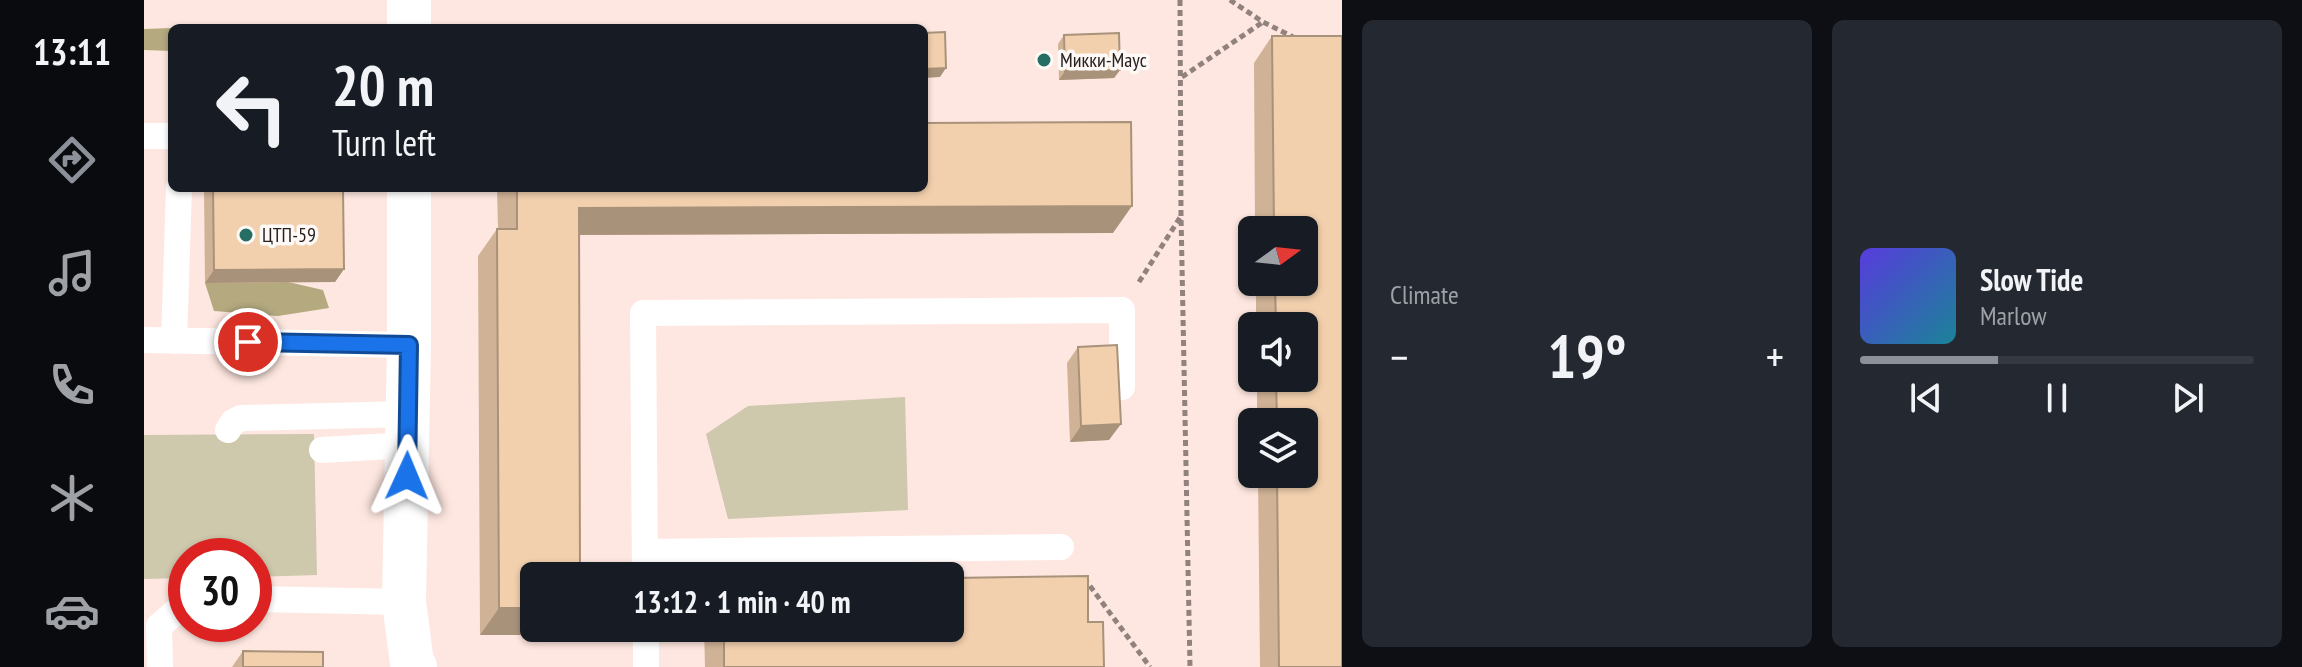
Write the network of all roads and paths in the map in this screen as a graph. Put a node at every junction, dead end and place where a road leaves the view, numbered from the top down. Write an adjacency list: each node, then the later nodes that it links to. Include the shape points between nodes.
1 (409, 0): 5 (street)
2 (1180, 0): 7 (path)
3 (1230, 0): 4 (path)
4 (1263, 22): 6 (path); 7 (path)
5 (409, 24)
6 (1303, 42)
7 (1181, 78): 12 (path)
8 (144, 136): 9 (lane)
9 (168, 136)
10 (179, 192): 15 (lane)
11 (409, 192): 16 (street)
12 (1181, 215): 13 (path); 32 (path)
13 (1122, 310): 17 (lane); 22 (lane, via 643,313)
14 (144, 340): 15 (lane)
15 (174, 341): 16 (lane)
16 (409, 345): 18 (street)
17 (1122, 387)
18 (408, 429): 19 (lane, via 241,418); 20 (lane); 25 (street)
19 (228, 430)
20 (322, 450)
21 (1061, 547): 23 (lane); 31 (path)
22 (645, 562)
23 (694, 562)
24 (272, 599): 25 (lane)
25 (404, 602): 29 (street)
26 (168, 618): 28 (lane, via 159,626)
27 (646, 642): 30 (lane)
28 (160, 667)
29 (415, 667)
30 (646, 667)
31 (1150, 667)
32 (1190, 667)

